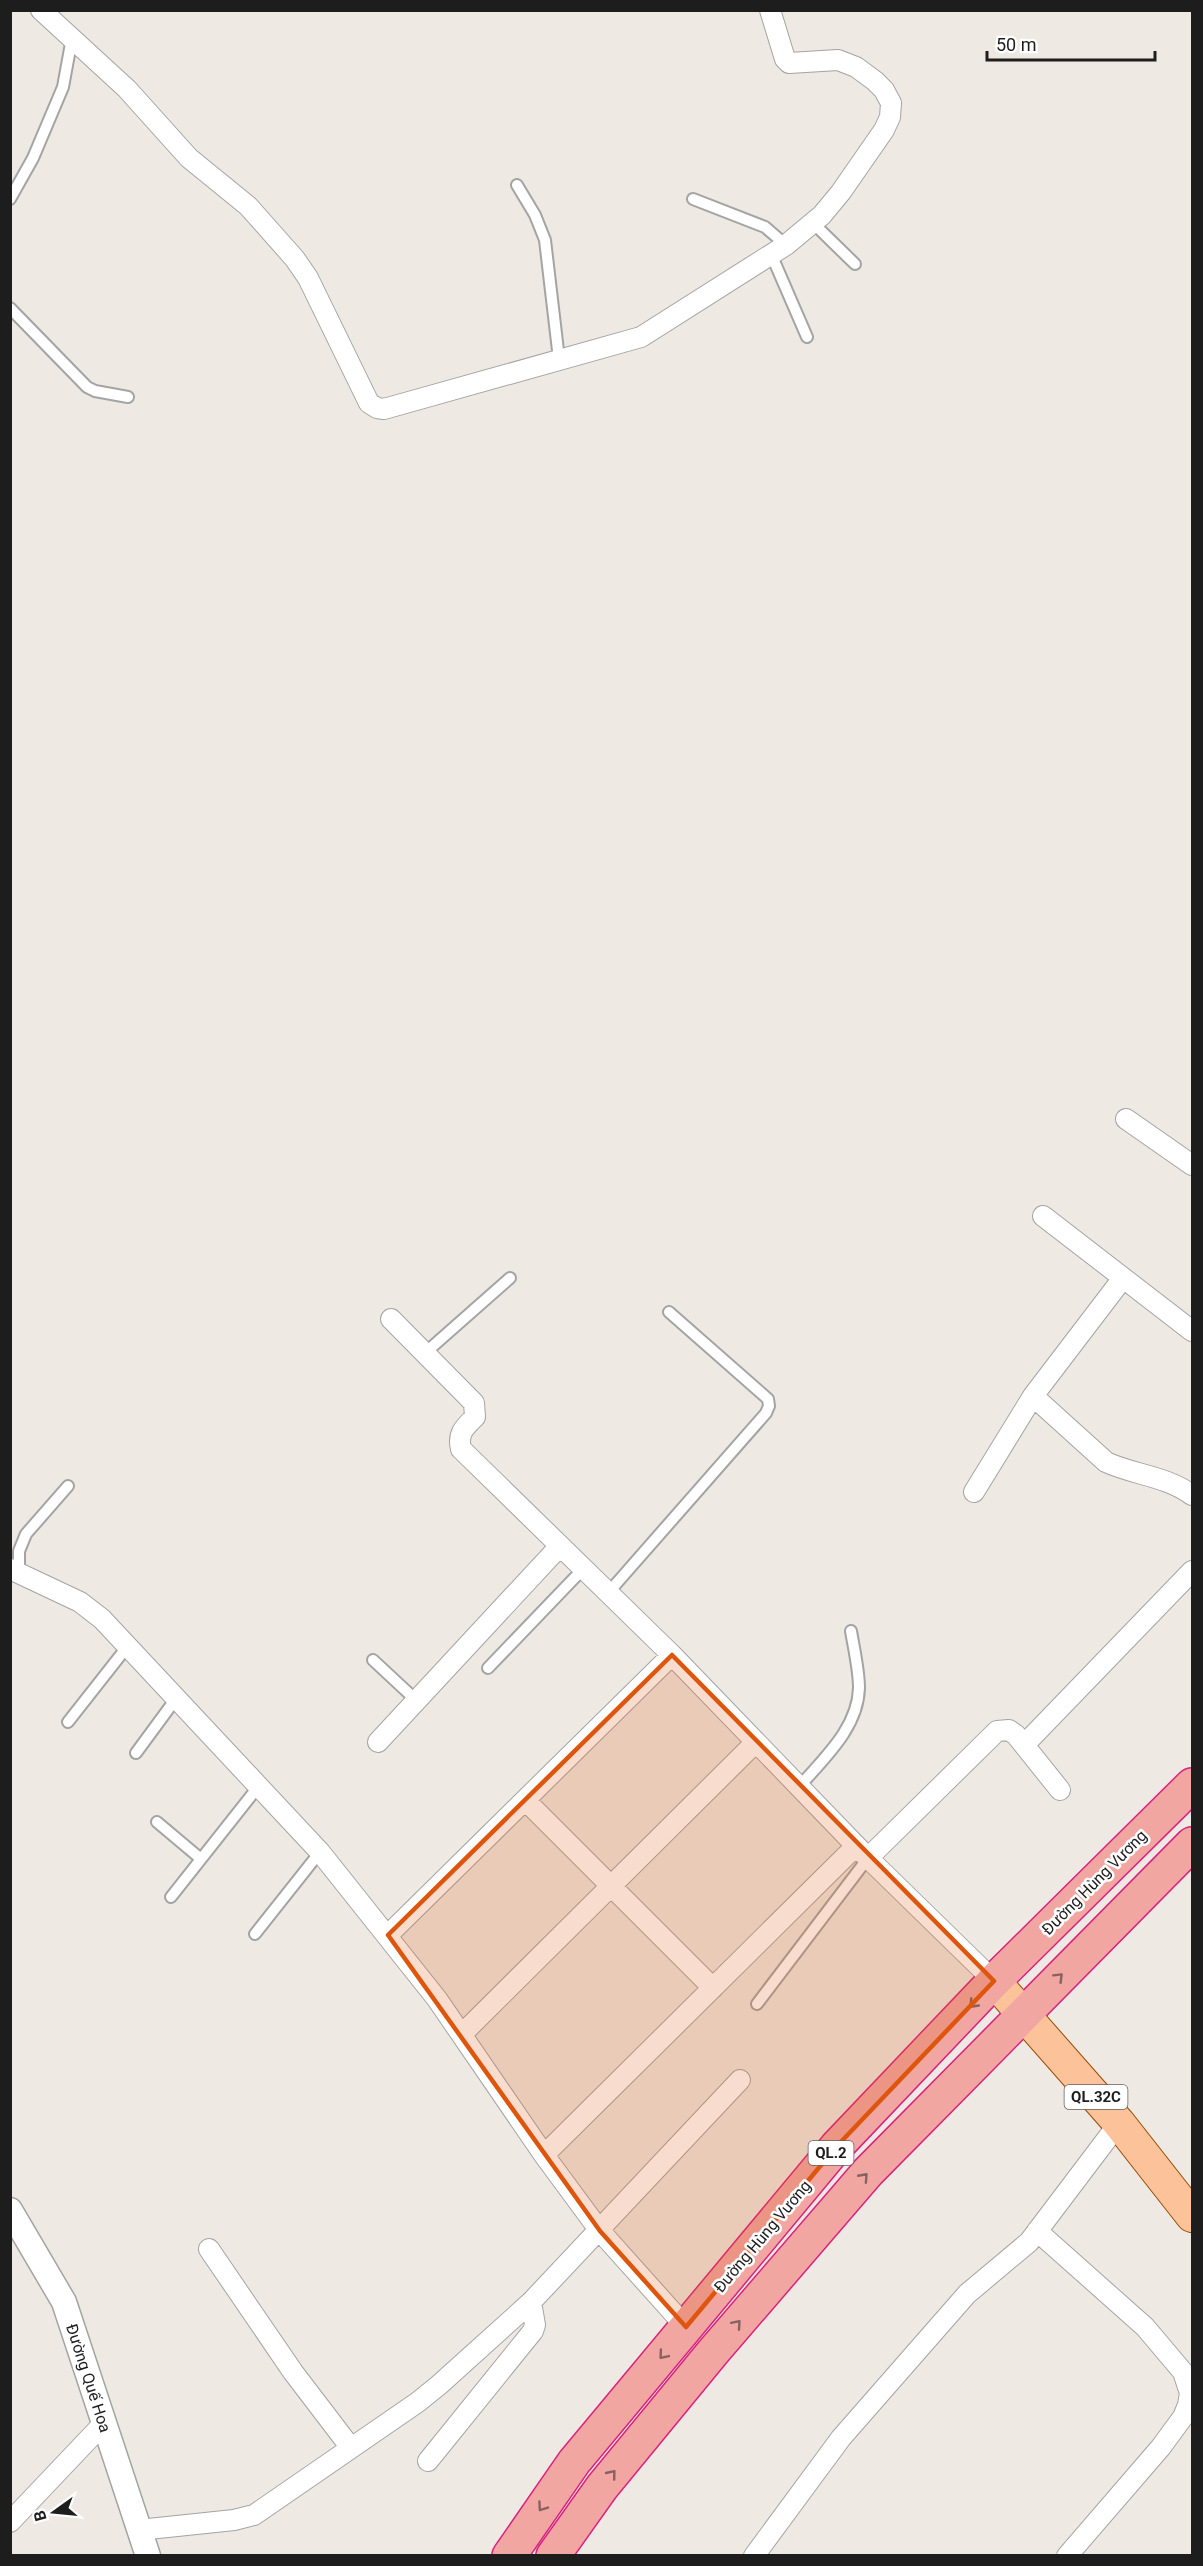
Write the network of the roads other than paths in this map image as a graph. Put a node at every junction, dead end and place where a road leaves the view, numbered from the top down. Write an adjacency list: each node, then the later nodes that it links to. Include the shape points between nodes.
1 (41, 10): 3 (street)
2 (770, 10): 7 (street, via 789,63 838,60 856,67 884,90 891,103 884,130 841,192)
3 (72, 37): 5 (lane, via 63,87 33,158); 12 (street, via 127,89 189,158 248,206 295,259 369,403 384,409)
4 (517, 185): 12 (lane, via 545,240)
5 (10, 199)
6 (693, 199): 8 (lane, via 765,227)
7 (813, 223): 8 (street); 9 (lane)
8 (779, 250): 11 (lane); 12 (street, via 641,337)
9 (855, 264)
10 (10, 308): 13 (lane, via 87,387)
11 (807, 337)
12 (559, 359)
13 (128, 397)
14 (1125, 1119): 15 (street)
15 (1192, 1165)
16 (1043, 1216): 18 (street)
17 (510, 1278): 22 (lane)
18 (1123, 1278): 21 (street); 23 (street)
19 (669, 1312): 31 (lane, via 768,1399 769,1406)
20 (391, 1319): 22 (street)
21 (1192, 1331)
22 (424, 1353): 27 (street, via 474,1403 476,1417 460,1432 461,1449)
23 (1034, 1396): 25 (street); 26 (street, via 1106,1462 1168,1481)
24 (68, 1486): 30 (lane, via 21,1543)
25 (974, 1492)
26 (1192, 1495)
27 (559, 1547): 28 (street); 38 (street)
28 (583, 1569): 31 (street); 36 (lane)
29 (1192, 1571): 42 (street)
30 (15, 1572): 33 (street, via 80,1602)
31 (608, 1593): 34 (street)
32 (851, 1631): 46 (lane, via 859,1688 854,1712 841,1738)
33 (127, 1647): 37 (street); 39 (lane)
34 (672, 1655): 41 (street); 48 (street)
35 (373, 1660): 38 (lane)
36 (488, 1668)
37 (176, 1700): 43 (lane); 45 (street)
38 (417, 1701): 40 (street)
39 (68, 1722)
40 (378, 1742)
41 (756, 1742): 46 (street); 54 (street)
42 (1024, 1745): 47 (street); 52 (street, via 1009,1730 997,1731)
43 (136, 1753)
44 (1192, 1785): 58 (highway, Đường Hùng Vương / QL.2)
45 (258, 1787): 51 (street); 53 (lane)
46 (799, 1787): 52 (street)
47 (1060, 1790)
48 (525, 1800): 54 (street); 57 (street)
49 (157, 1822): 53 (lane)
50 (1192, 1844): 61 (highway, QL.2, one-way to 50)
51 (320, 1852): 56 (lane); 57 (street)
52 (862, 1852): 58 (street); 59 (street); 60 (lane)
53 (201, 1859): 55 (lane)
54 (612, 1887): 59 (street); 62 (street)
55 (171, 1898)
56 (255, 1934)
57 (388, 1935): 62 (street)
58 (994, 1981): 61 (main road, QL.32C); 72 (highway, Đường Hùng Vương / QL.2, one-way to 72, via 837,2146)
59 (713, 1988): 65 (street)
60 (758, 2004)
61 (1024, 2013): 64 (main road, QL.32C); 80 (highway, QL.2, one-way to 61, via 646,2433 868,2172)
62 (462, 2034): 65 (street)
63 (740, 2080): 68 (street)
64 (1119, 2123): 67 (main road, QL.32C); 69 (street)
65 (544, 2155): 68 (street)
66 (10, 2210): 73 (street, Đường Quế Hoa, via 64,2302)
67 (1192, 2216)
68 (600, 2231): 71 (street); 72 (street)
69 (1037, 2231): 81 (street, via 967,2294 849,2429); 82 (street, via 1145,2327 1183,2372 1190,2393 1183,2417 1172,2432)
70 (209, 2249): 74 (street, via 293,2372)
71 (531, 2302): 74 (street, via 418,2402); 75 (street, via 533,2331)
72 (686, 2327): 79 (highway, Đường Hùng Vương / QL.2, one-way to 79, via 574,2462)
73 (104, 2423): 76 (street); 77 (street, Đường Quế Hoa)
74 (351, 2448): 77 (street, via 254,2515)
75 (428, 2461)
76 (10, 2522)
77 (139, 2530): 78 (street, Đường Quế Hoa)
78 (148, 2556)
79 (509, 2556)
80 (553, 2556)
81 (754, 2556)
82 (1067, 2556)

